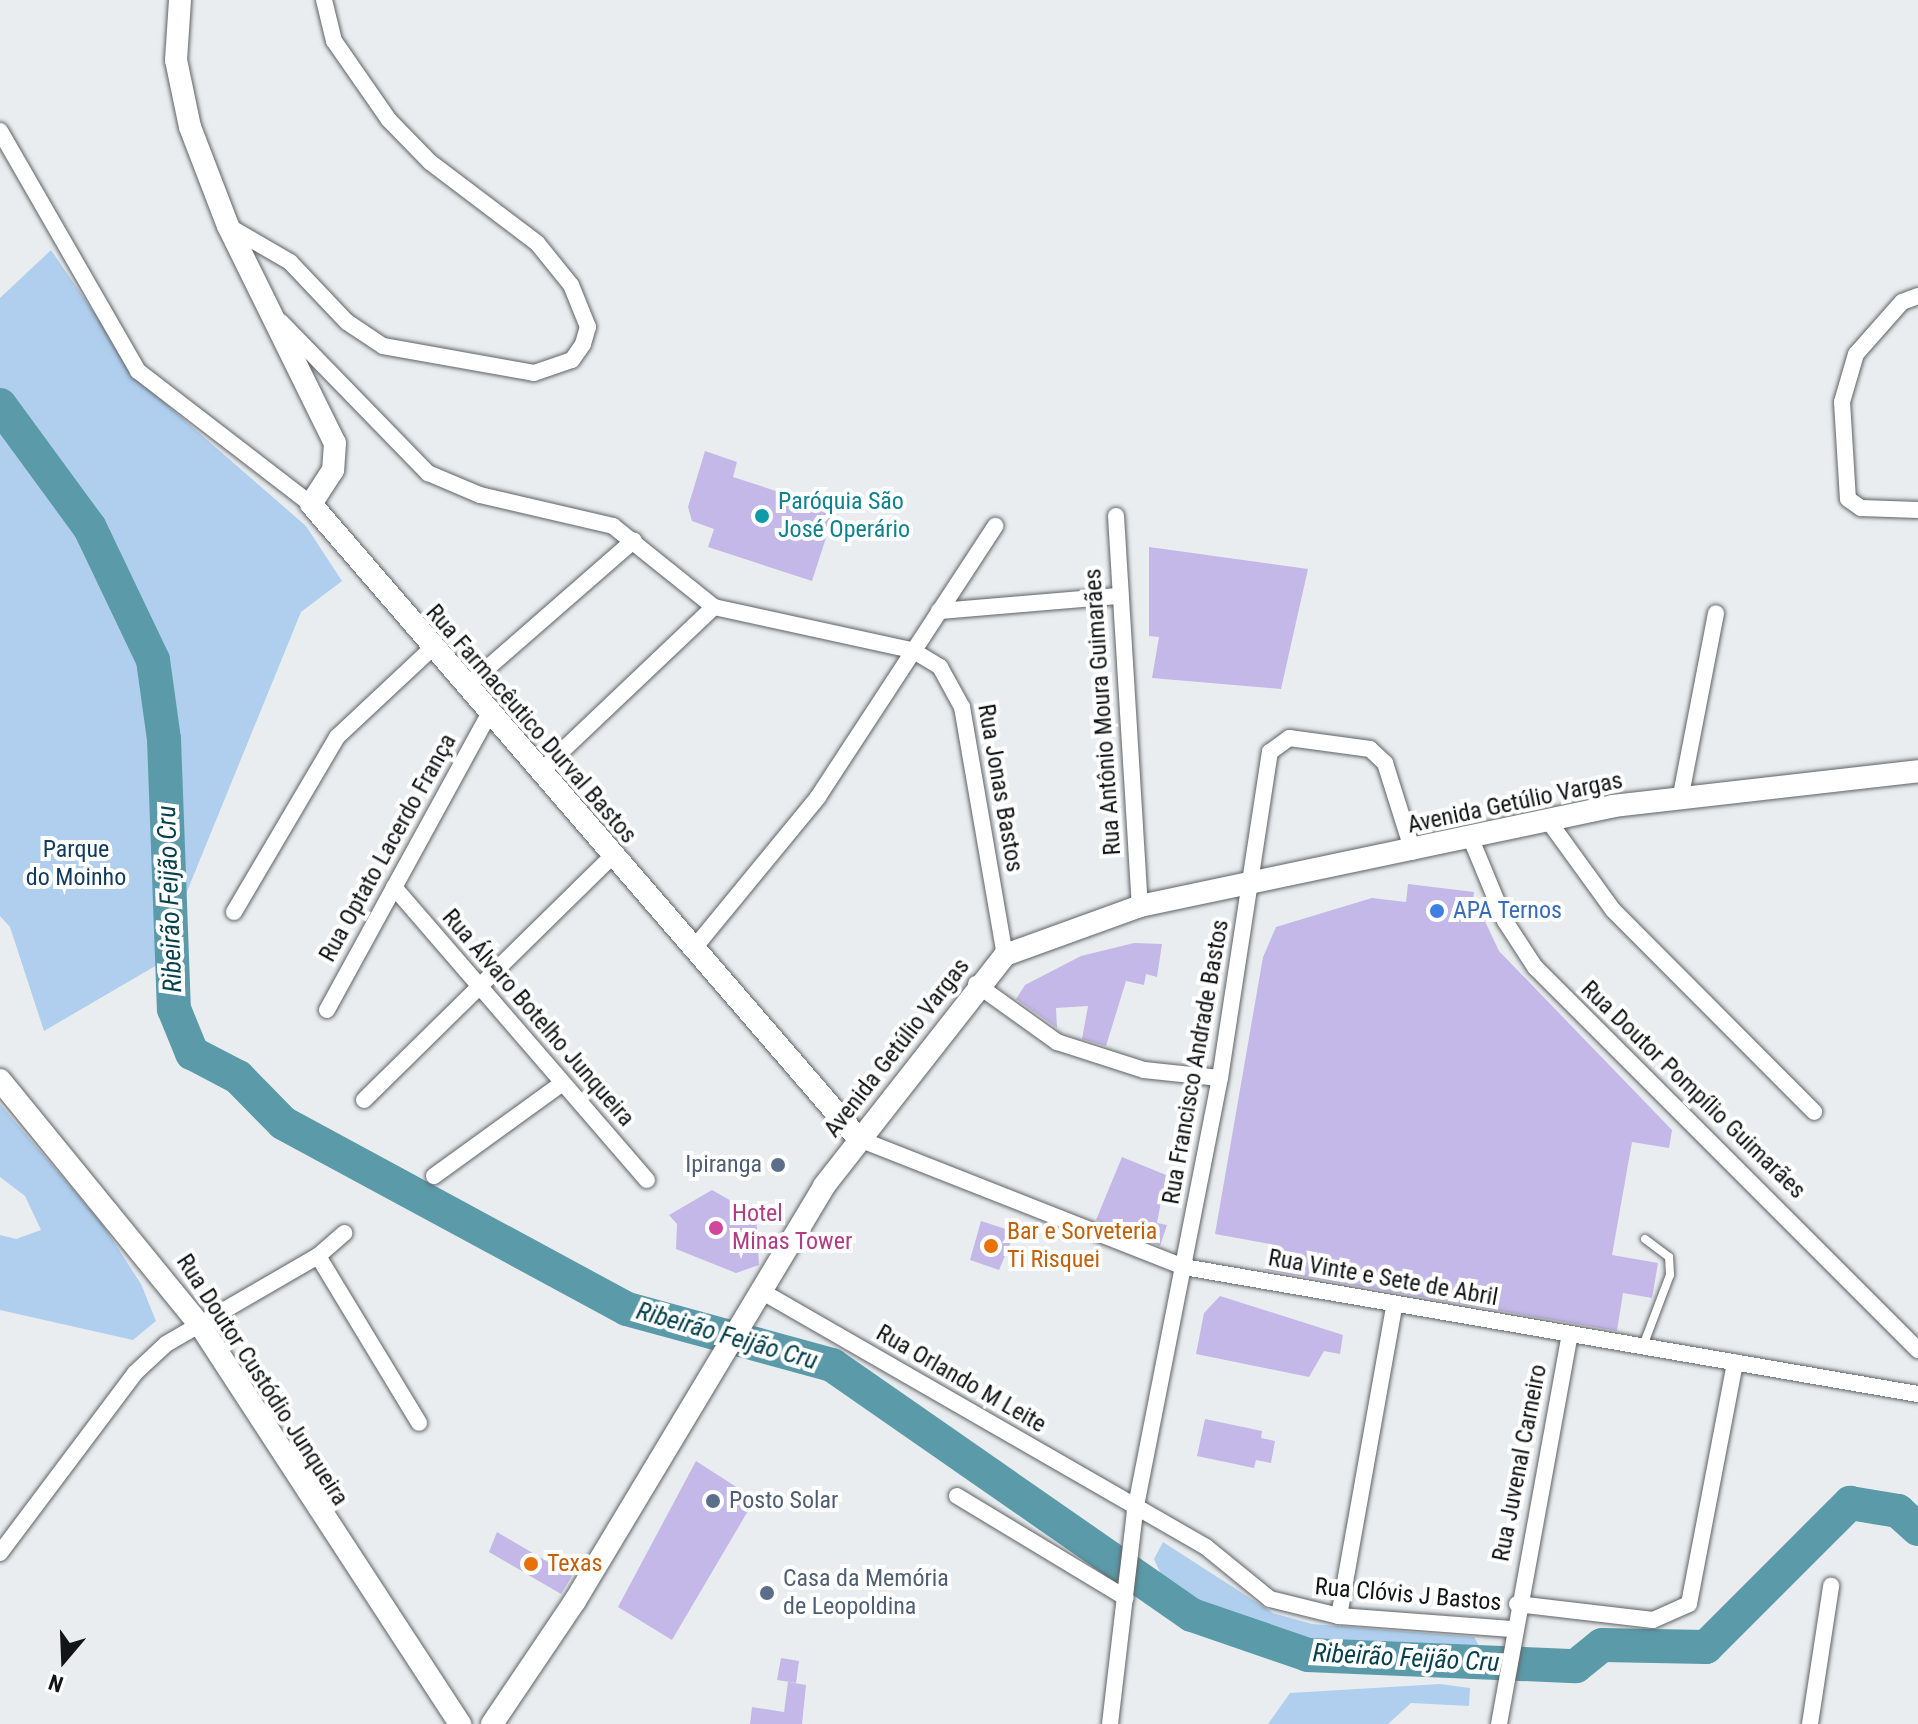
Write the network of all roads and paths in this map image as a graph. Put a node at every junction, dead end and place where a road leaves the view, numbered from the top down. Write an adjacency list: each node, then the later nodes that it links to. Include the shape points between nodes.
1 (180, 0): 4 (main road, via 180,91)
2 (324, 0): 4 (street, via 334,41 389,120 430,162 537,243 571,285 588,327 583,344 572,360 534,373 383,346 347,322 290,262)
3 (0, 131): 7 (street, Rua Farmacêutico Durval Bastos, via 138,371)
4 (228, 226): 6 (main road)
5 (1918, 296): 8 (street, via 1902,302 1856,354 1842,402 1848,499 1861,508)
6 (281, 322): 7 (main road, via 335,443 333,470); 11 (street, via 428,473 480,495 584,514)
7 (311, 504): 16 (main road, Rua Farmacêutico Durval Bastos)
8 (1918, 510)
9 (1116, 516): 12 (street, Rua Antônio Moura Guimarães)
10 (995, 526): 14 (street)
11 (634, 540): 13 (street); 18 (street)
12 (1118, 596): 14 (street); 29 (street, Rua Antônio Moura Guimarães)
13 (714, 607): 17 (street); 20 (street)
14 (939, 611): 17 (street)
15 (1716, 613): 22 (street)
16 (431, 649): 18 (main road, Rua Farmacêutico Durval Bastos); 30 (street, via 337,737)
17 (912, 650): 31 (street, via 784,844); 32 (street, Rua Jonas Bastos, via 956,687)
18 (468, 685): 19 (main road, Rua Farmacêutico Durval Bastos)
19 (491, 710): 20 (main road, Rua Farmacêutico Durval Bastos); 28 (street, Rua Optato Lacerdo França)
20 (542, 770): 26 (main road, Rua Farmacêutico Durval Bastos)
21 (1918, 771): 22 (main road, Avenida Getúlio Vargas)
22 (1681, 795): 23 (main road, Avenida Getúlio Vargas)
23 (1550, 823): 24 (main road, Avenida Getúlio Vargas); 40 (street, via 1613,910)
24 (1471, 839): 25 (main road, Avenida Getúlio Vargas); 53 (street, Rua Doutor Pompílio Guimarães, via 1505,921 1535,967)
25 (1413, 852): 27 (main road, Avenida Getúlio Vargas); 27 (street, Rua Francisco Andrade Bastos, via 1378,756 1352,744 1277,742 1266,763)
26 (612, 856): 31 (main road, Rua Farmacêutico Durval Bastos); 33 (street)
27 (1252, 886): 29 (main road, Avenida Getúlio Vargas); 36 (street, Rua Francisco Andrade Bastos)
28 (394, 887): 33 (street, Rua Álvaro Botelho Junqueira); 35 (street, Rua Optato Lacerdo França)
29 (1140, 906): 32 (main road, Avenida Getúlio Vargas)
30 (234, 912)
31 (695, 947): 41 (main road, Rua Farmacêutico Durval Bastos)
32 (1005, 955): 34 (main road, Avenida Getúlio Vargas)
33 (476, 982): 38 (street, Rua Álvaro Botelho Junqueira); 39 (street)
34 (976, 984): 36 (street, via 1057,1042 1144,1070); 41 (main road, Avenida Getúlio Vargas)
35 (327, 1010)
36 (1220, 1078): 47 (street, Rua Francisco Andrade Bastos)
37 (0, 1080): 50 (main road, Rua Doutor Custódio Junqueira)
38 (561, 1084): 42 (street); 43 (street, Rua Álvaro Botelho Junqueira)
39 (364, 1100)
40 (1814, 1112)
41 (859, 1139): 47 (street, Rua Vinte e Sete de Abril); 48 (main road, Avenida Getúlio Vargas)
42 (434, 1176)
43 (647, 1180)
44 (344, 1233): 46 (street)
45 (1645, 1239): 52 (lane, via 1669,1257 1670,1275)
46 (318, 1256): 50 (street); 56 (street)
47 (1184, 1267): 49 (street, Rua Vinte e Sete de Abril); 58 (street, Rua Francisco Andrade Bastos)
48 (756, 1298): 58 (street, Rua Orlando M Leite); 66 (main road, Avenida Getúlio Vargas)
49 (1394, 1306): 51 (street, Rua Vinte e Sete de Abril); 63 (street)
50 (202, 1328): 59 (street, via 166,1344 135,1373); 65 (main road, Rua Doutor Custódio Junqueira)
51 (1570, 1335): 52 (street, Rua Vinte e Sete de Abril); 62 (street, Rua Juvenal Carneiro)
52 (1643, 1347): 54 (street, Rua Vinte e Sete de Abril)
53 (1918, 1350)
54 (1735, 1362): 55 (street, Rua Vinte e Sete de Abril); 62 (street, via 1695,1591 1678,1614 1653,1620)
55 (1918, 1394)
56 (419, 1423)
57 (957, 1496): 61 (street)
58 (1135, 1511): 61 (street, Rua Francisco Andrade Bastos); 63 (street, Rua Clóvis J Bastos, via 1206,1547 1270,1599)
59 (0, 1553)
60 (1831, 1586): 69 (street)
61 (1127, 1591): 67 (street, Rua Francisco Andrade Bastos)
62 (1517, 1604): 64 (street, Rua Juvenal Carneiro)
63 (1339, 1616): 64 (street, Rua Clóvis J Bastos)
64 (1512, 1629): 68 (street, Rua Juvenal Carneiro)
65 (460, 1724)
66 (492, 1724)
67 (1110, 1724)
68 (1499, 1724)
69 (1810, 1724)

